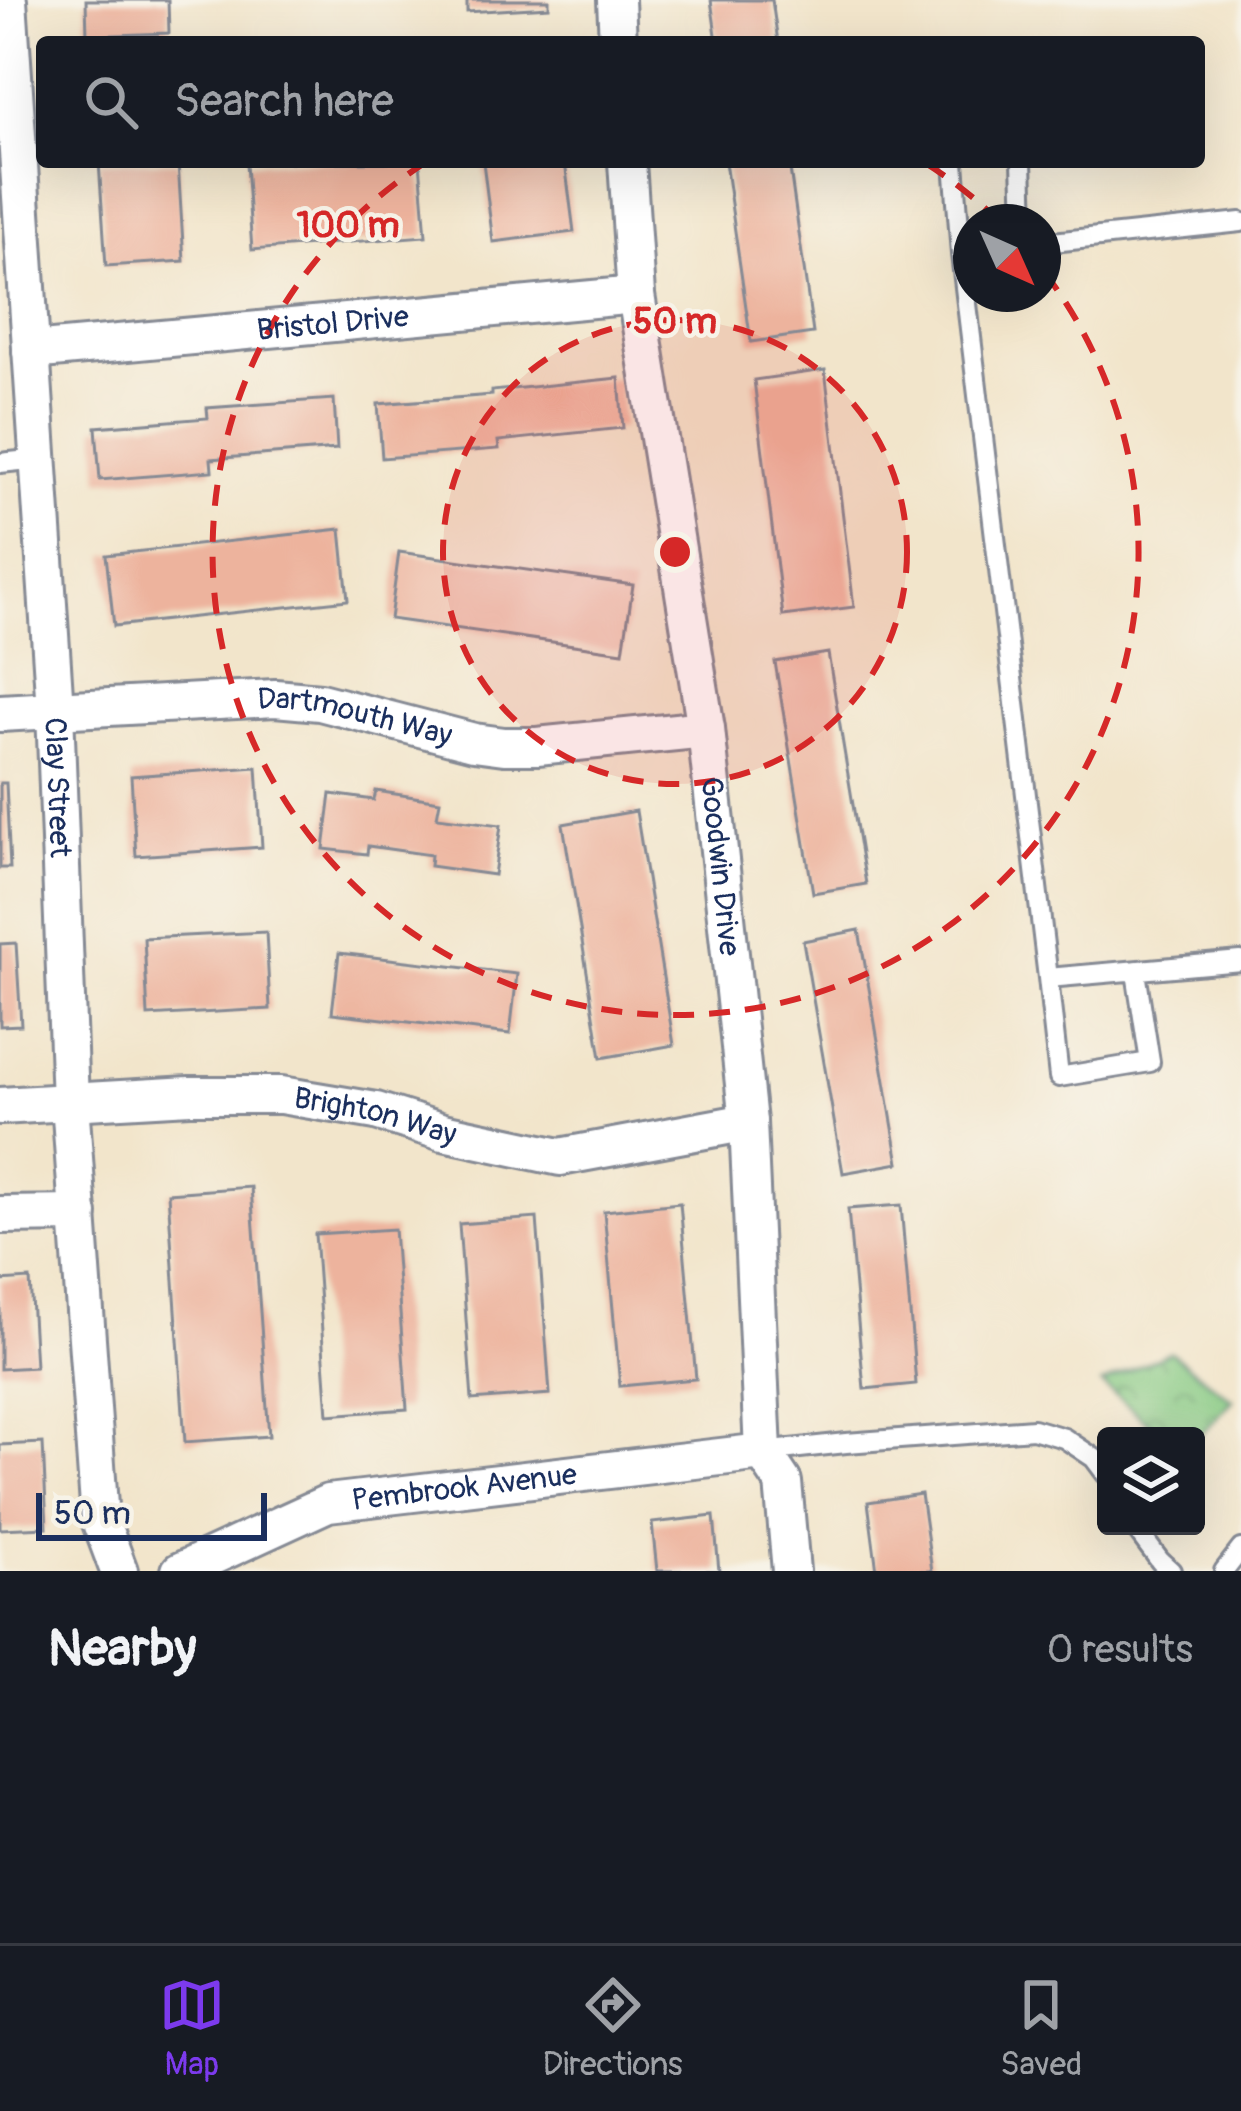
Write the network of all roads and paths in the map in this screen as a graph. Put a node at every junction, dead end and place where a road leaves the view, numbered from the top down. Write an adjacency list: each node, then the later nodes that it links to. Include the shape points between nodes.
1 (8, 0): 4 (street, Clay Street)
2 (616, 0): 3 (street)
3 (619, 36)
4 (9, 158): 14 (street, Clay Street)
5 (627, 168): 12 (street, Goodwin Drive)
6 (955, 168): 8 (lane)
7 (1022, 168): 9 (lane)
8 (960, 204)
9 (1023, 204)
10 (1241, 222): 11 (lane)
11 (1061, 240)
12 (635, 295): 14 (street, Bristol Drive); 19 (street, Goodwin Drive)
13 (973, 312): 22 (lane)
14 (31, 351): 15 (street, Clay Street)
15 (39, 459): 16 (lane); 17 (street, Clay Street)
16 (0, 464)
17 (55, 710): 18 (street, Dartmouth Way); 19 (street, Dartmouth Way, via 274,698 504,746); 23 (street, Clay Street)
18 (0, 713)
19 (706, 729): 25 (street, Goodwin Drive)
20 (1241, 961): 21 (lane)
21 (1136, 972): 22 (lane); 22 (lane, via 1150,1062 1059,1077)
22 (1048, 978)
23 (70, 1102): 24 (street, Brighton Way); 25 (street, Brighton Way, via 281,1095 560,1157); 26 (street, Clay Street)
24 (0, 1106)
25 (748, 1122): 28 (street, Goodwin Drive)
26 (79, 1214): 27 (street); 32 (street, Clay Street, via 100,1520)
27 (0, 1215)
28 (763, 1452): 29 (lane, via 1033,1429 1064,1438); 33 (street, Pembrook Avenue, via 328,1503); 34 (street, Goodwin Drive, via 783,1482)
29 (1097, 1462)
30 (1140, 1535): 35 (lane)
31 (1241, 1549): 36 (lane)
32 (119, 1571)
33 (180, 1571)
34 (791, 1571)
35 (1172, 1571)
36 (1224, 1571)

